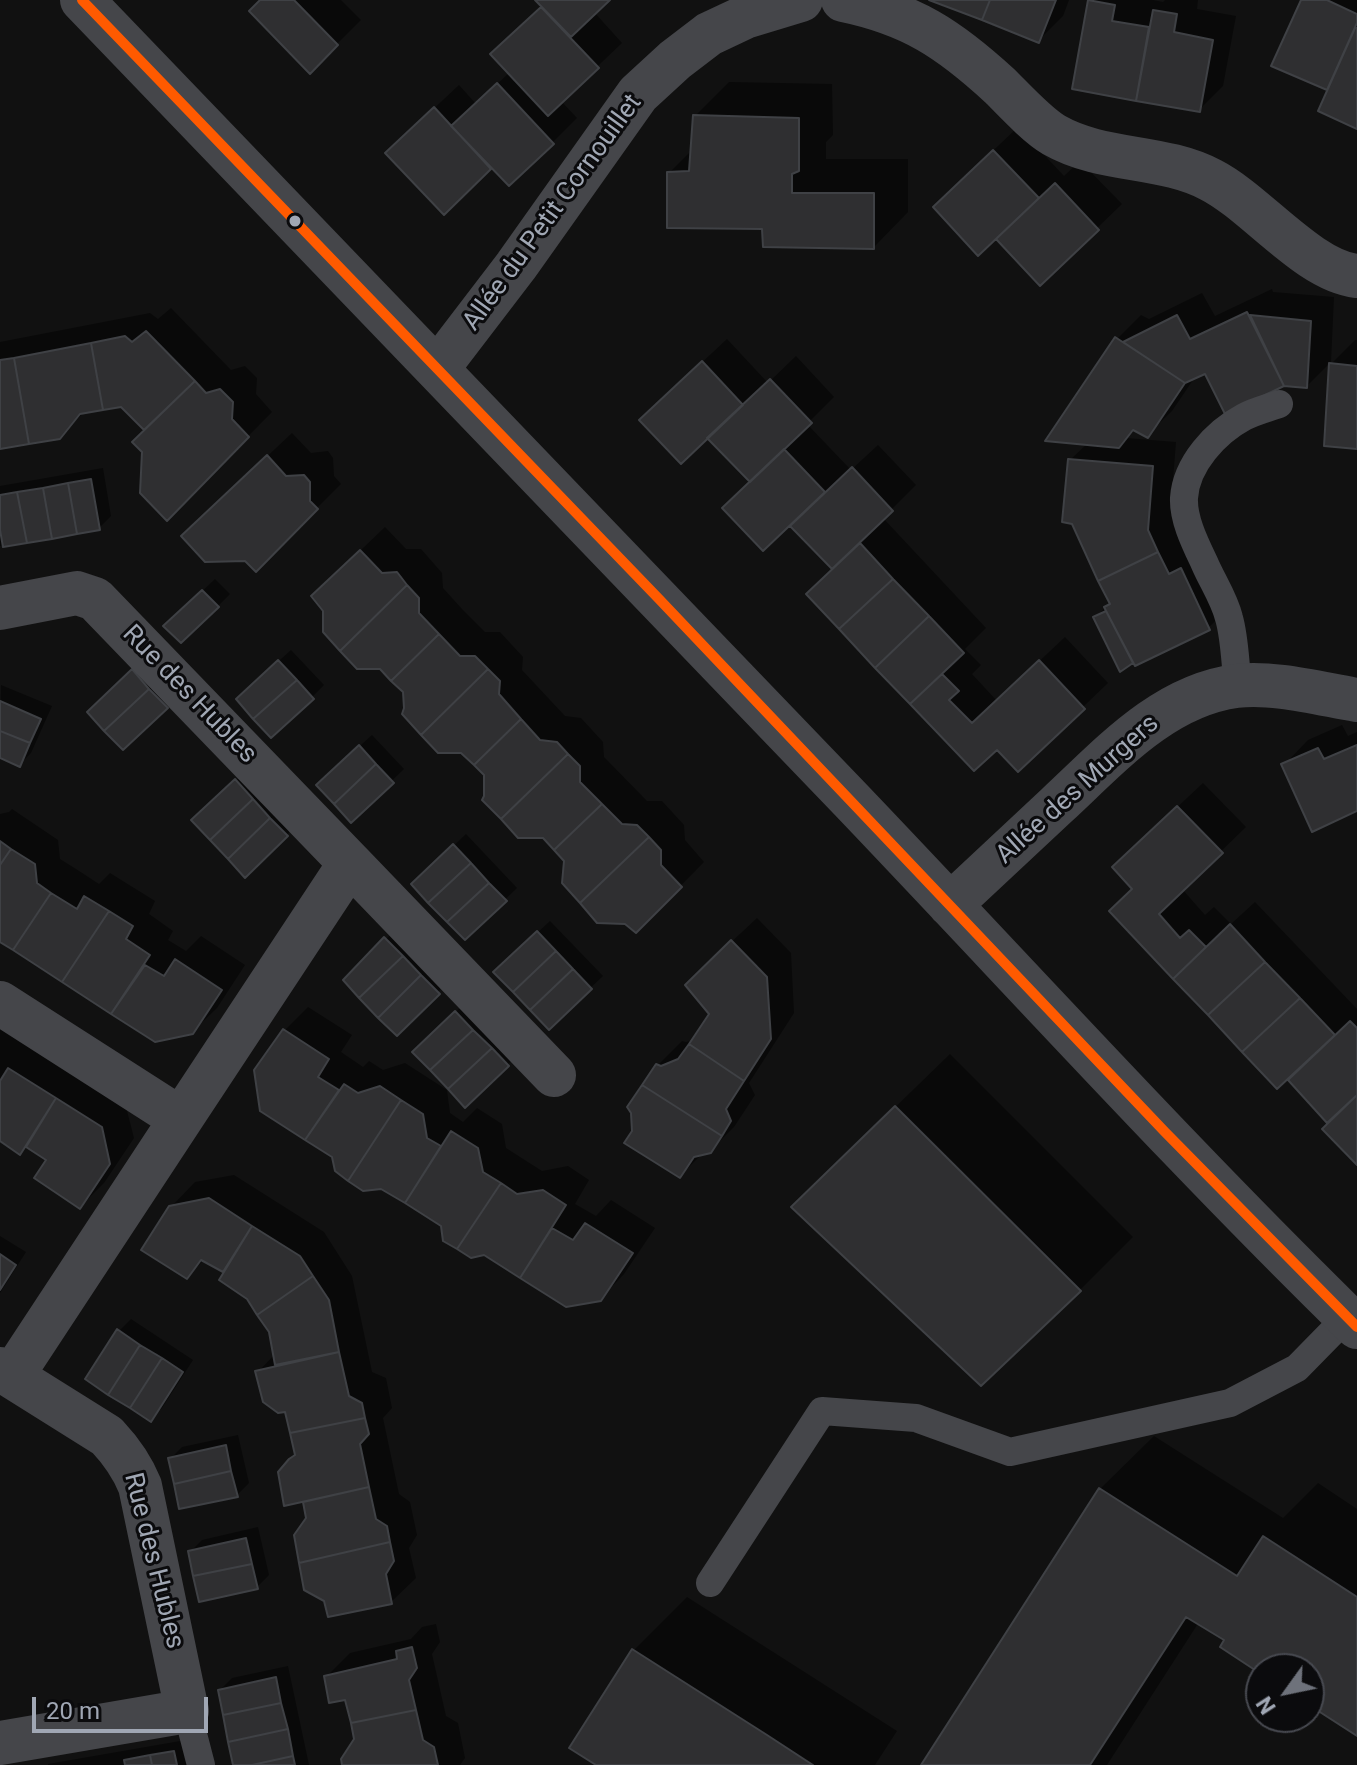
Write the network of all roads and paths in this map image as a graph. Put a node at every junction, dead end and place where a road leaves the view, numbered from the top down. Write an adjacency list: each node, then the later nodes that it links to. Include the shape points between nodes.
1 (82, 0): 5 (street)
2 (801, 0): 5 (street, Allée du Petit Cornouillet, via 709,34 638,94)
3 (843, 0): 4 (street, via 901,16 933,33 1051,134 1079,148 1167,164 1211,180 1331,269)
4 (1357, 276)
5 (438, 368): 11 (street)
6 (1279, 404): 8 (lane, via 1224,430 1187,478 1184,500 1190,527 1230,620)
7 (0, 608): 10 (street, Rue des Hubles, via 77,593 95,599)
8 (1238, 686): 9 (street, Allée des Murgers); 11 (street, Allée des Murgers, via 1186,700 1148,724)
9 (1357, 700)
10 (350, 863): 13 (street, Rue des Hubles); 14 (street, Rue des Hubles)
11 (950, 905): 15 (street)
12 (0, 1003): 14 (street)
13 (554, 1075)
14 (181, 1119): 16 (street, Rue des Hubles)
15 (1352, 1322): 17 (lane, via 1297,1368 1230,1403 1010,1452 916,1418 822,1411)
16 (6, 1373): 18 (street, Rue des Hubles, via 107,1436 133,1467)
17 (710, 1583)
18 (187, 1711): 19 (street); 20 (lane)
19 (0, 1743)
20 (201, 1765)

